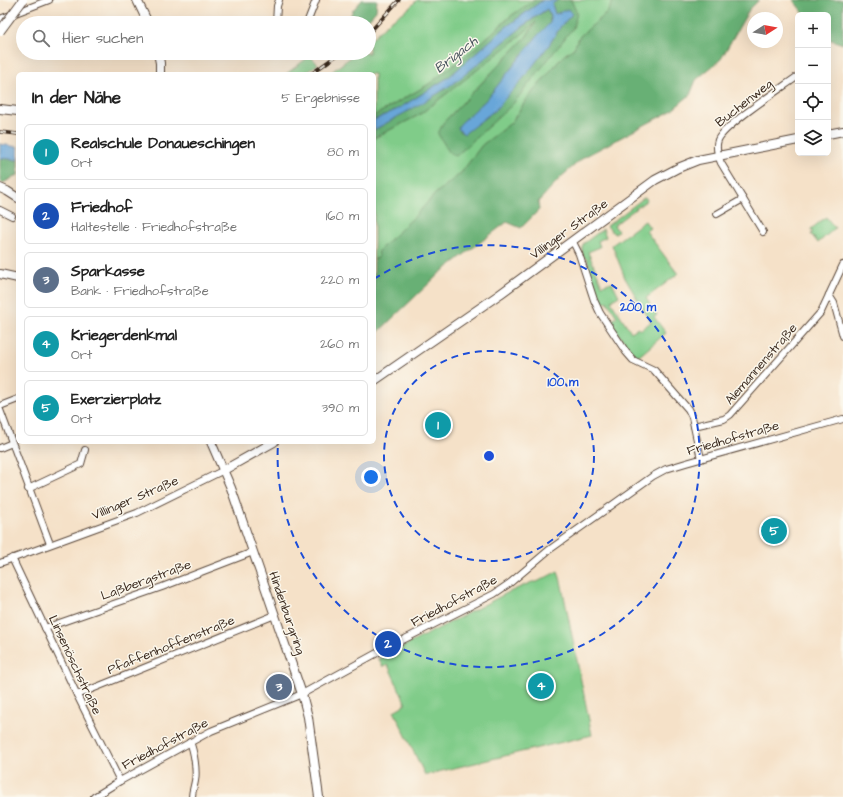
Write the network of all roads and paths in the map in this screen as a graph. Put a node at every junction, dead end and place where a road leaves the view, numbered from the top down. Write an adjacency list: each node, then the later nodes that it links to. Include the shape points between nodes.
1 (23, 0): 10 (main road, bridge)
2 (48, 0): 9 (street)
3 (137, 0): 6 (main road)
4 (279, 0): 7 (street)
5 (316, 0): 8 (street)
6 (145, 16)
7 (276, 16)
8 (309, 16)
9 (0, 19)
10 (0, 31)
11 (159, 60): 12 (main road)
12 (160, 72)
13 (795, 78): 19 (street, Buchenweg, via 724,130 716,145)
14 (0, 109): 15 (main road)
15 (16, 111)
16 (843, 131): 17 (main road)
17 (831, 133)
18 (795, 141): 19 (main road, Villinger Straße)
19 (717, 155): 22 (street); 27 (main road, Villinger Straße, via 678,168 655,180)
20 (0, 188): 21 (main road)
21 (16, 197)
22 (743, 199): 24 (street); 26 (street)
23 (0, 210): 25 (street)
24 (717, 214)
25 (12, 216)
26 (763, 232)
27 (573, 242): 33 (main road, Villinger Straße); 38 (street, via 600,313 633,360 654,370 688,409)
28 (843, 265): 31 (street, Alemannenstraße)
29 (0, 274): 30 (main road)
30 (16, 278)
31 (828, 295): 32 (street, via 834,304); 38 (street, Alemannenstraße, via 821,312 730,415 724,419)
32 (843, 336)
33 (376, 380)
34 (16, 400): 35 (street)
35 (0, 406)
36 (0, 410): 39 (street)
37 (843, 419): 44 (street, Friedhofstraße)
38 (694, 426): 44 (street)
39 (12, 444): 42 (street); 46 (street)
40 (212, 444): 45 (main road, Hindenburgring)
41 (270, 444): 45 (main road, Villinger Straße)
42 (0, 448)
43 (85, 450): 46 (street, via 81,464)
44 (702, 459): 53 (street, Friedhofstraße, via 666,469 653,476 549,550 494,594)
45 (224, 470): 47 (street, Villinger Straße, via 137,513); 48 (main road, Hindenburgring)
46 (28, 489): 47 (street)
47 (50, 544): 49 (street, Villinger Straße)
48 (253, 552): 51 (main road, Hindenburgring); 52 (street, Laßbergstraße)
49 (12, 558): 50 (street, Villinger Straße); 52 (street, Linsenöschstraße)
50 (0, 563)
51 (275, 615): 53 (main road, Hindenburgring); 54 (street, Pfaffenhoffenstraße)
52 (46, 628): 54 (street, Linsenöschstraße)
53 (302, 694): 55 (street, Friedhofstraße); 59 (main road, Hindenburgring, via 308,718)
54 (76, 695): 56 (street, Linsenöschstraße)
55 (190, 742): 56 (street, Friedhofstraße); 58 (street, via 195,780)
56 (120, 781): 57 (street, Friedhofstraße)
57 (94, 797)
58 (192, 797)
59 (319, 797)

